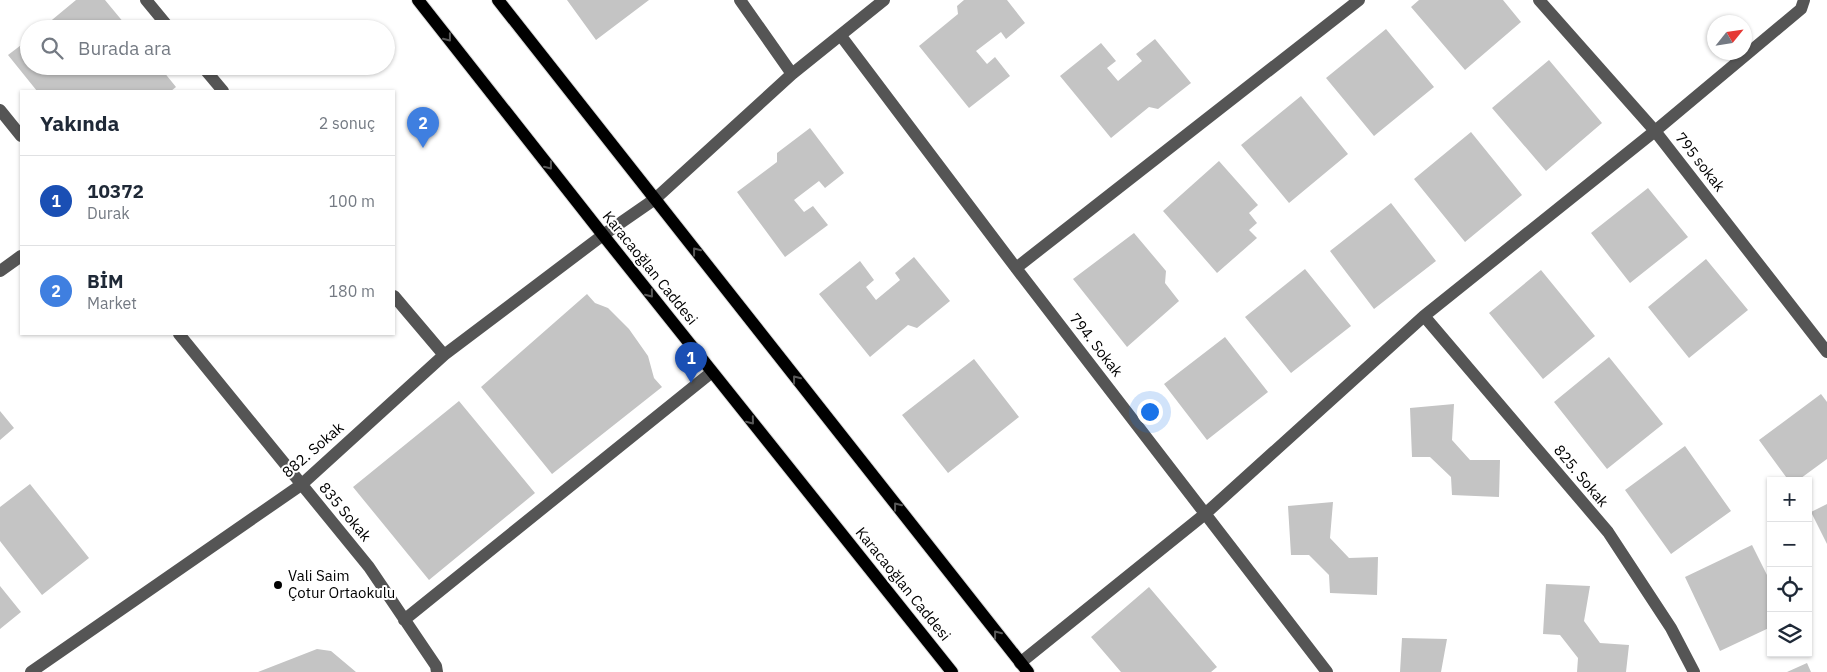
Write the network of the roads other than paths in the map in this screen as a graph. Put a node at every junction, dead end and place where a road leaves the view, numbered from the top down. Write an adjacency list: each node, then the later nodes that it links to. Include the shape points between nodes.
1 (146, 0): 9 (street)
2 (418, 0): 18 (main road, Karacaoğlan Caddesi, one-way to 18)
3 (498, 0): 17 (main road)
4 (740, 0): 11 (street)
5 (884, 0): 10 (street, 882. Sokak)
6 (1359, 0): 20 (street)
7 (1539, 0): 15 (street, 795 sokak)
8 (1804, 0): 15 (street, via 1801,9)
9 (163, 20)
10 (841, 36): 11 (street, 882. Sokak); 20 (street, 794. Sokak)
11 (792, 74): 17 (street, 882. Sokak)
12 (210, 75): 13 (street)
13 (222, 90)
14 (0, 110): 16 (street)
15 (1655, 131): 23 (street); 25 (street, 795 sokak)
16 (20, 135)
17 (655, 199): 18 (street, 882. Sokak); 31 (main road, one-way to 17)
18 (603, 235): 26 (street, 882. Sokak); 27 (main road, Karacaoğlan Caddesi, one-way to 27)
19 (20, 257): 21 (street)
20 (1016, 268): 29 (street, 794. Sokak)
21 (0, 271)
22 (395, 297): 26 (street)
23 (1424, 316): 29 (street); 36 (street, 825. Sokak, via 1608,532 1671,628)
24 (180, 335): 28 (street, 835 Sokak)
25 (1827, 352)
26 (444, 355): 28 (street, 882. Sokak)
27 (712, 372): 30 (street); 34 (main road, Karacaoğlan Caddesi, one-way to 34)
28 (301, 485): 30 (street, 835 Sokak, via 369,567); 32 (street, 882. Sokak)
29 (1205, 514): 31 (street); 35 (street, 794. Sokak)
30 (404, 620): 33 (street, 835 Sokak)
31 (1024, 667)
32 (31, 672)
33 (438, 672)
34 (952, 672)
35 (1327, 672)
36 (1694, 672)

